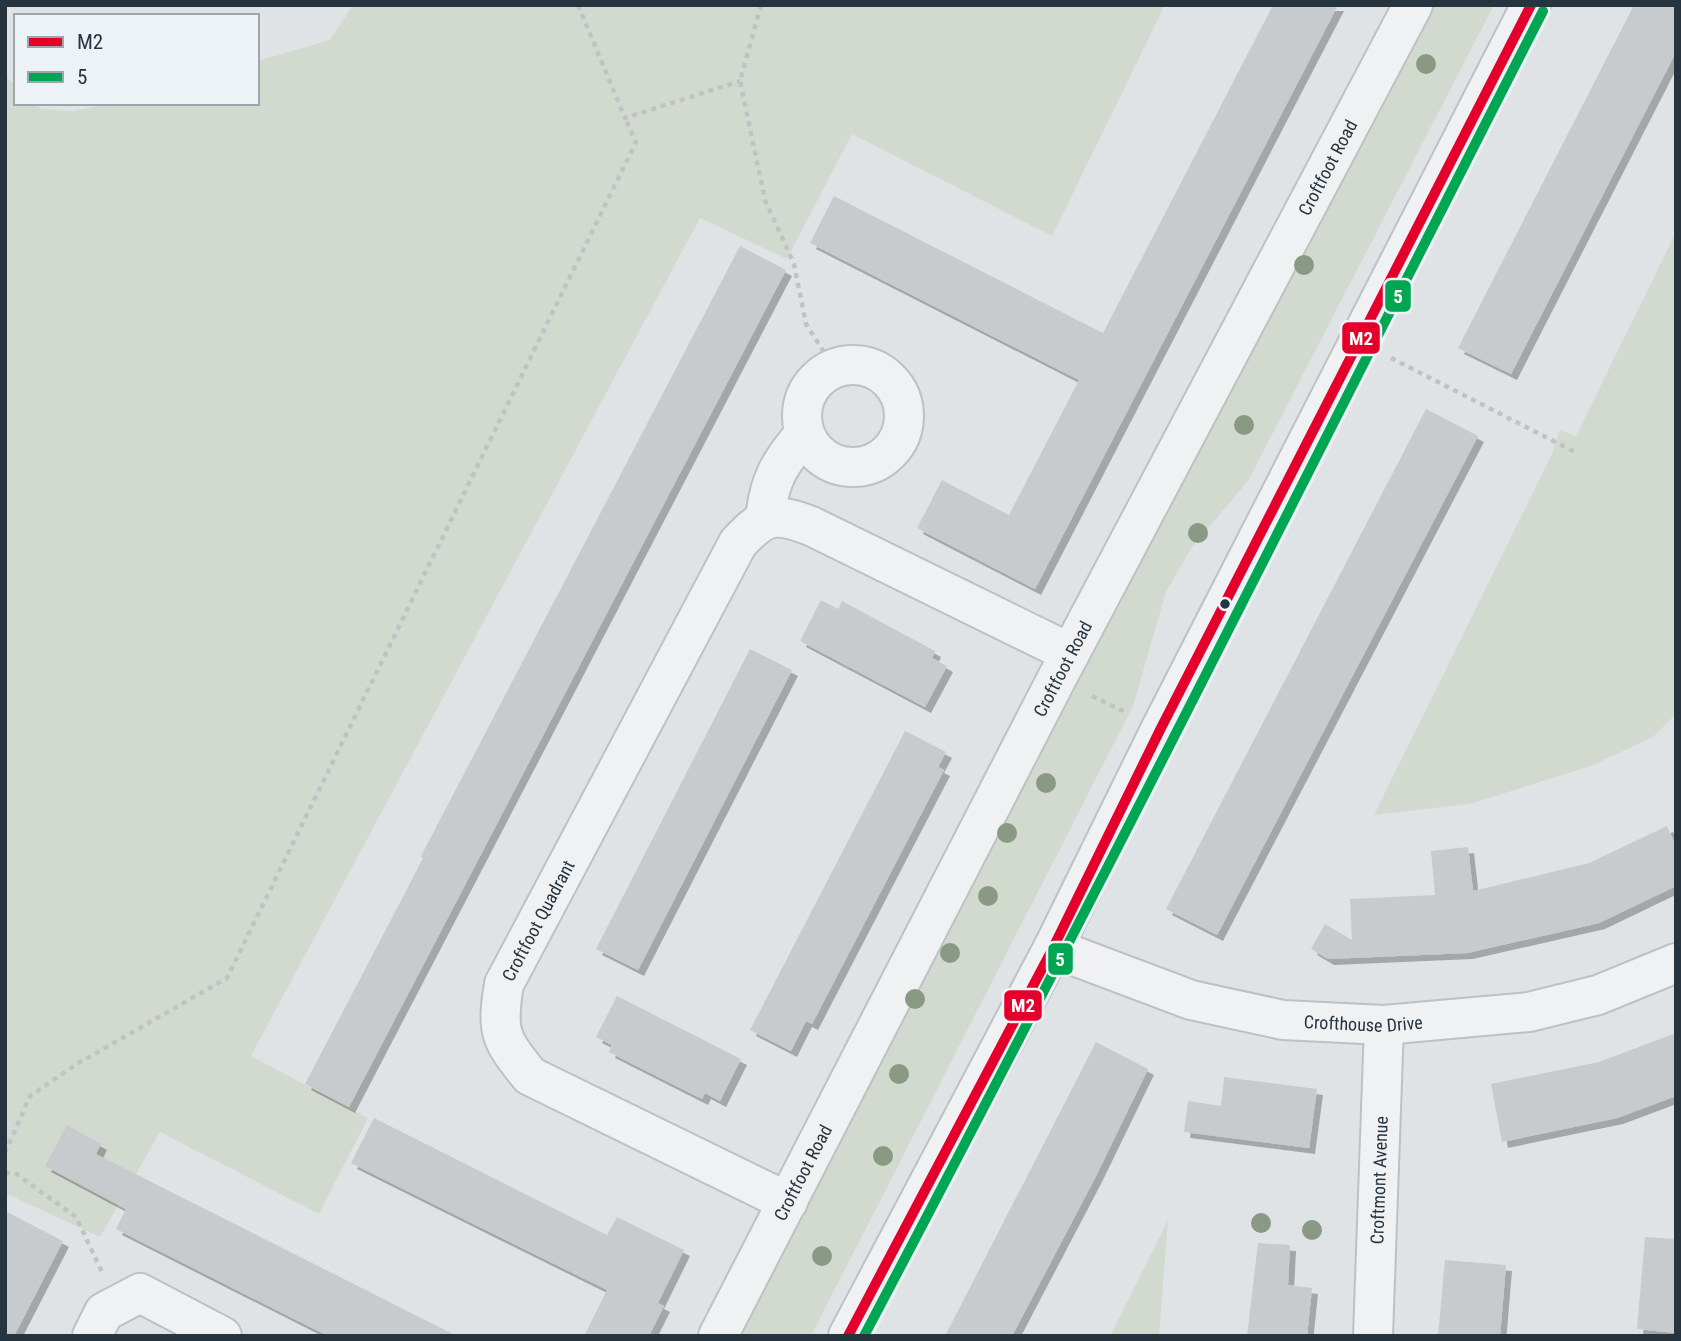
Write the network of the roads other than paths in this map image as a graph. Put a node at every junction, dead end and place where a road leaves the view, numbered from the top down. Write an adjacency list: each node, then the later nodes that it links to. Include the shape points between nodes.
1 (1413, 5): 5 (street, Croftfoot Road)
2 (1531, 5): 6 (street)
3 (804, 434): 3 (street, via 800,418 806,395 820,376 834,368 868,367 890,381 903,404 900,438 876,463 841,467 812,449); 4 (street, via 781,461 768,490)
4 (765, 519): 5 (street, via 784,515 811,526); 9 (street, Croftfoot Quadrant, via 738,543 504,984 499,1016 505,1046 530,1076)
5 (1064, 666): 9 (street, Croftfoot Road)
6 (1053, 948): 8 (street, Crofthouse Drive, via 1191,1000 1283,1020); 13 (street)
7 (1676, 963): 8 (street, Crofthouse Drive, via 1598,995 1529,1012)
8 (1384, 1025): 14 (street, Croftmont Avenue)
9 (788, 1202): 12 (street, Croftfoot Road)
10 (92, 1336): 11 (street, via 104,1312 140,1293)
11 (222, 1336)
12 (718, 1336)
13 (848, 1336)
14 (1373, 1336)

